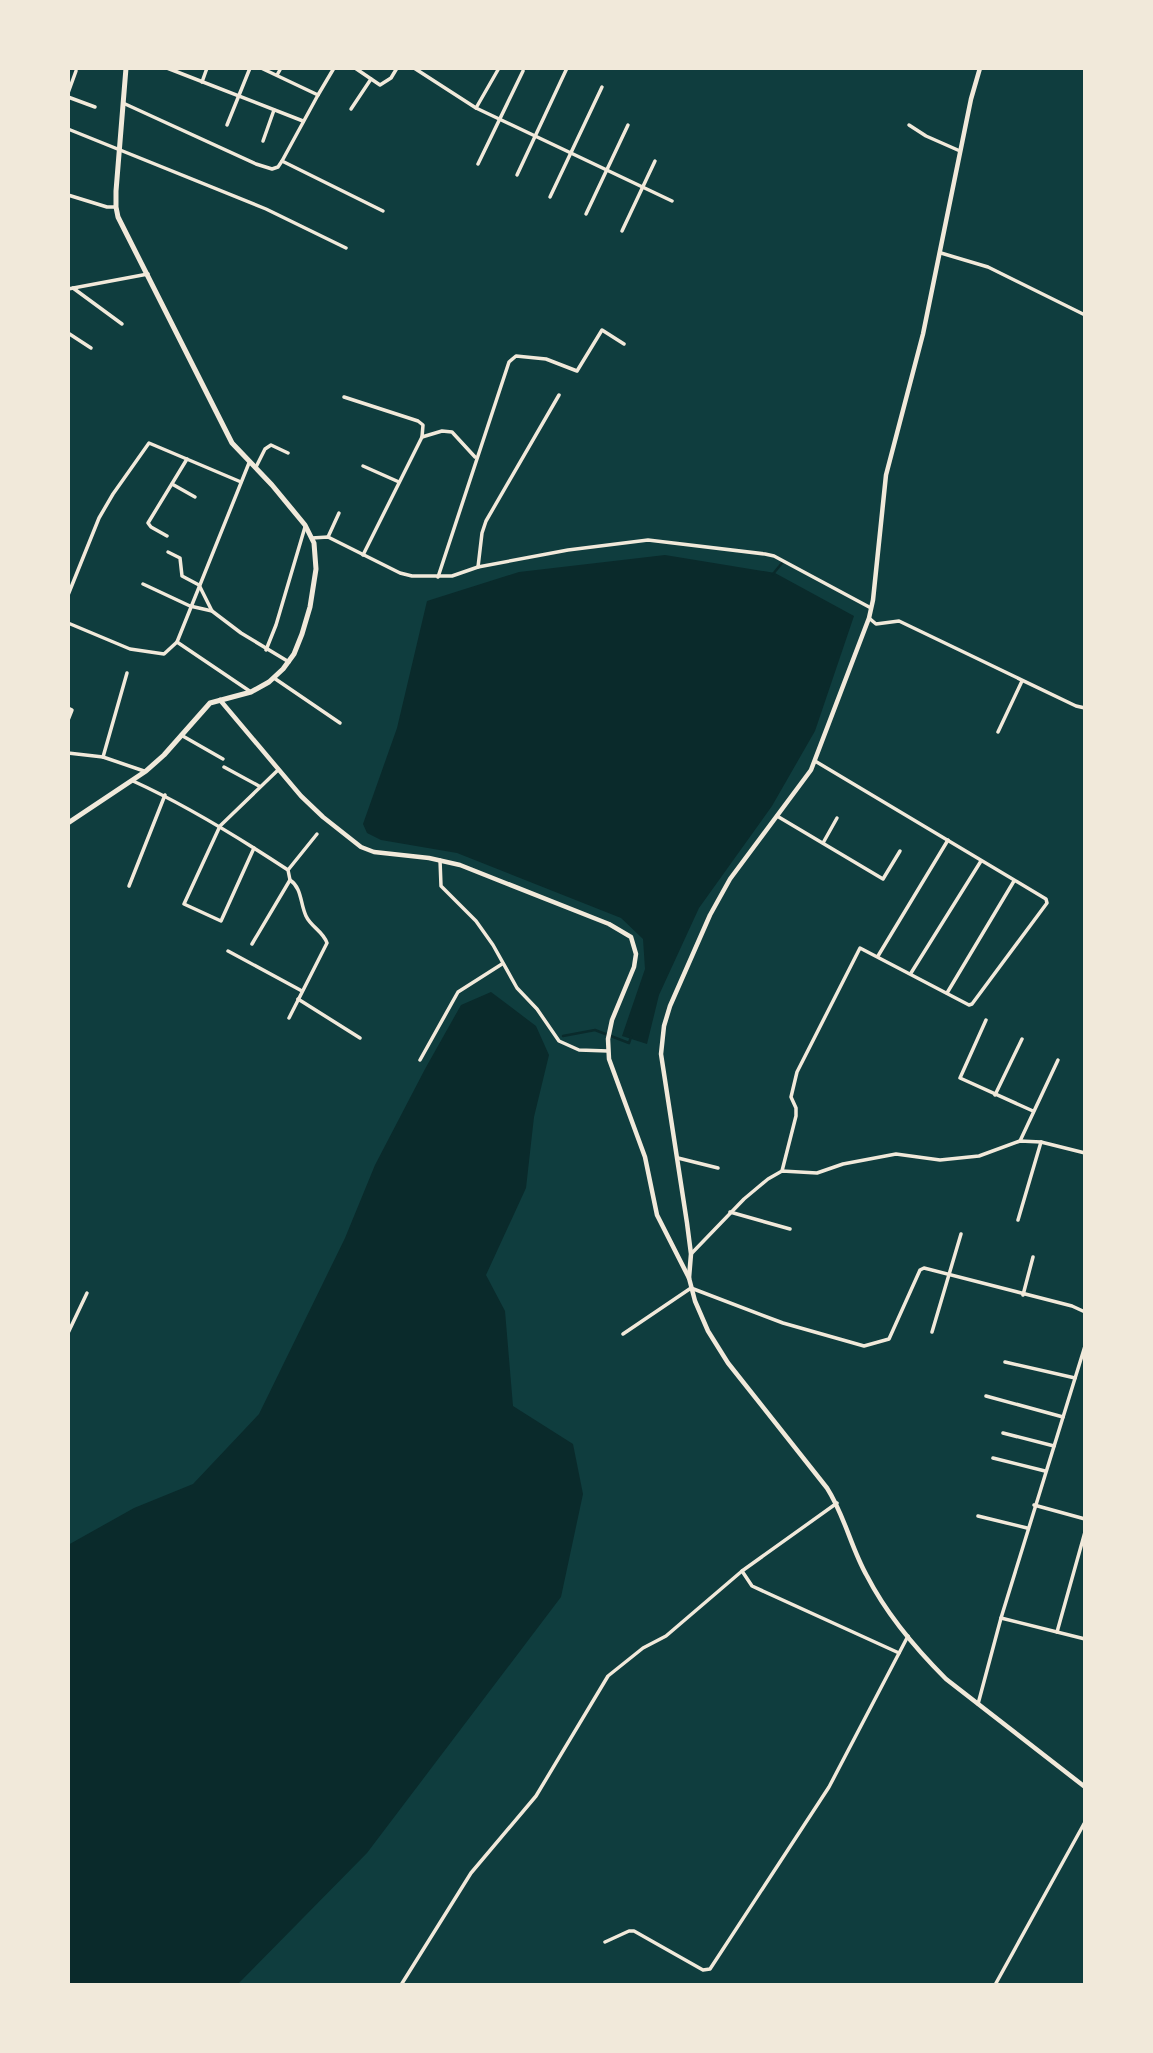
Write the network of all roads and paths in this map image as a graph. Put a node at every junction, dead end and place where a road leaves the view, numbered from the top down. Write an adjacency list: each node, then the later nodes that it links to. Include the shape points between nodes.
1 (126, 68): 23 (main road)
2 (167, 68): 18 (street)
3 (207, 68): 18 (street)
4 (250, 68): 22 (street)
5 (261, 68): 16 (street)
6 (281, 68): 16 (street)
7 (334, 68): 21 (street)
8 (355, 68): 17 (street)
9 (397, 68): 17 (street, via 386,83)
10 (414, 68): 26 (street)
11 (499, 68): 26 (street)
12 (567, 68): 34 (street)
13 (980, 68): 37 (street)
14 (76, 71): 20 (street)
15 (523, 71): 28 (street)
16 (277, 75): 21 (street)
17 (371, 79): 25 (street)
18 (202, 82): 22 (street)
19 (601, 87): 38 (street)
20 (68, 95): 24 (street)
21 (318, 95): 29 (street)
22 (239, 96): 27 (street); 30 (street)
23 (123, 103): 36 (main road); 39 (street, via 267,169)
24 (95, 107)
25 (351, 108)
26 (476, 108): 28 (street)
27 (274, 110): 29 (street); 35 (street)
28 (499, 119): 34 (street); 41 (street)
29 (303, 121): 39 (street)
30 (226, 125)
31 (628, 125): 42 (street)
32 (909, 125): 37 (street)
33 (68, 129): 36 (street)
34 (535, 136): 38 (street); 43 (street)
35 (263, 141)
36 (120, 149): 48 (main road); 52 (street, via 266,209)
37 (961, 152): 53 (street)
38 (570, 153): 42 (street); 46 (street)
39 (282, 161): 49 (street)
40 (655, 161): 44 (street)
41 (478, 164)
42 (607, 171): 44 (street); 50 (street)
43 (517, 176)
44 (642, 187): 47 (street); 51 (street)
45 (68, 195): 48 (street)
46 (550, 197)
47 (672, 201)
48 (116, 207): 54 (main road)
49 (383, 211)
50 (586, 214)
51 (622, 231)
52 (346, 248)
53 (941, 253): 56 (street, via 988,267); 87 (street, via 886,475)
54 (148, 274): 55 (street); 67 (main road, via 223,427)
55 (71, 288): 57 (street)
56 (1085, 315)
57 (122, 324)
58 (68, 333): 60 (street)
59 (624, 344): 65 (street, via 602,330 577,371 546,359 516,356 509,362)
60 (91, 348)
61 (559, 395): 81 (street, via 486,521)
62 (344, 397): 63 (street, via 418,421 423,425)
63 (422, 437): 65 (street, via 452,432); 70 (street)
64 (288, 453): 69 (street, via 271,445)
65 (476, 458): 82 (street)
66 (187, 459): 71 (street); 72 (street); 85 (street, via 149,443 103,511)
67 (249, 463): 69 (main road); 71 (street)
68 (363, 466): 70 (street)
69 (255, 469): 75 (main road)
70 (399, 482): 80 (street)
71 (242, 483): 84 (street)
72 (172, 484): 73 (street); 76 (street, via 148,523)
73 (195, 497)
74 (339, 513): 78 (street)
75 (305, 525): 77 (main road); 92 (street)
76 (167, 536)
77 (312, 537): 78 (street); 93 (main road, via 316,559 313,591)
78 (328, 537): 80 (street)
79 (168, 552): 84 (street, via 180,558 182,576)
80 (363, 555): 82 (street, via 412,576)
81 (478, 567): 82 (street); 87 (street, via 648,540 765,554)
82 (438, 577)
83 (143, 584): 86 (street)
84 (199, 585): 86 (street); 88 (street)
85 (68, 595)
86 (190, 606): 88 (street); 91 (street)
87 (872, 608): 89 (street)
88 (212, 611): 92 (street)
89 (869, 618): 96 (street, via 876,624 899,621); 108 (street)
90 (68, 624): 91 (street, via 130,649 164,654)
91 (177, 642): 97 (street)
92 (266, 650): 93 (street)
93 (289, 662): 95 (main road)
94 (127, 673): 106 (street)
95 (274, 677): 97 (main road); 102 (street)
96 (1022, 681): 100 (street); 103 (street)
97 (251, 692): 98 (main road)
98 (220, 700): 104 (main road, via 206,707); 110 (street)
99 (68, 708): 101 (street, via 72,710)
100 (1085, 708)
101 (68, 720)
102 (340, 723)
103 (998, 732)
104 (181, 735): 107 (street); 111 (main road)
105 (68, 753): 106 (street)
106 (103, 757): 111 (street)
107 (223, 759)
108 (815, 761): 115 (street); 120 (street)
109 (224, 767): 113 (street)
110 (278, 769): 113 (street); 124 (street, via 311,806 361,847)
111 (146, 771): 112 (main road)
112 (133, 781): 114 (street); 117 (main road)
113 (260, 787): 118 (street)
114 (165, 795): 118 (street); 129 (street)
115 (777, 816): 121 (street); 150 (street, via 716,903 666,1016 661,1054)
116 (837, 818): 121 (street)
117 (68, 823)
118 (220, 826): 122 (street); 122 (street, via 184,904 220,921)
119 (317, 834): 126 (street)
120 (948, 841): 125 (street); 132 (street)
121 (822, 843): 123 (street, via 883,879)
122 (254, 848): 126 (street)
123 (900, 851)
124 (440, 860): 133 (street, via 441,886 477,921); 142 (street, via 627,934 634,942 636,960 612,1020)
125 (981, 861): 128 (street); 134 (street)
126 (288, 870): 127 (street)
127 (290, 880): 130 (street); 135 (street, via 297,886 310,921 327,943)
128 (1014, 881): 136 (street); 136 (street, via 1047,903 974,1002 969,1005)
129 (129, 886)
130 (252, 944)
131 (228, 951): 135 (street)
132 (878, 956): 134 (street); 152 (street, via 858,950 800,1063 791,1097 796,1116)
133 (502, 964): 142 (street, via 559,1041 579,1050); 144 (street, via 458,992)
134 (911, 974): 136 (street)
135 (302, 991): 137 (street)
136 (947, 993)
137 (298, 999): 138 (street); 140 (street)
138 (289, 1018)
139 (986, 1020): 145 (street, via 960,1075)
140 (360, 1038)
141 (1022, 1039): 145 (street)
142 (608, 1051): 160 (street, via 645,1157 657,1215)
143 (1058, 1059): 146 (street)
144 (420, 1060)
145 (995, 1094): 146 (street)
146 (1033, 1111): 147 (street)
147 (1020, 1141): 148 (street); 152 (street, via 979,1156 940,1160 896,1154 817,1173)
148 (1041, 1142): 149 (street); 154 (street)
149 (1085, 1153)
150 (676, 1157): 151 (street); 157 (street)
151 (718, 1168)
152 (782, 1171): 153 (street)
153 (730, 1212): 155 (street); 157 (street)
154 (1018, 1220)
155 (790, 1229)
156 (961, 1234): 159 (street)
157 (691, 1254): 160 (street)
158 (1033, 1257): 163 (street)
159 (949, 1273): 161 (street, via 920,1270 889,1339 868,1346 783,1323); 163 (street); 165 (street)
160 (690, 1278): 161 (street)
161 (691, 1288): 167 (street); 177 (street, via 702,1320 728,1363)
162 (87, 1293): 166 (street)
163 (1023, 1295): 164 (street)
164 (1085, 1312)
165 (932, 1332)
166 (68, 1333)
167 (623, 1334)
168 (1085, 1346): 170 (street)
169 (1005, 1362): 170 (street)
170 (1075, 1378): 172 (street)
171 (986, 1396): 172 (street)
172 (1063, 1417): 174 (street)
173 (1003, 1433): 174 (street)
174 (1054, 1446): 176 (street)
175 (993, 1458): 176 (street)
176 (1045, 1471): 178 (street)
177 (837, 1503): 183 (street); 186 (street, via 867,1576)
178 (1034, 1505): 180 (street); 181 (street)
179 (978, 1516): 181 (street)
180 (1085, 1519)
181 (1028, 1528): 184 (street)
182 (1085, 1532): 185 (street)
183 (742, 1571): 188 (street, via 752,1586); 193 (street, via 666,1636 608,1676 536,1796 471,1873)
184 (1000, 1618): 185 (street); 189 (street)
185 (1057, 1632): 187 (street)
186 (908, 1636): 188 (street); 189 (street, via 946,1679)
187 (1085, 1639)
188 (899, 1653): 192 (street, via 829,1787 710,1969 703,1970 634,1931)
189 (978, 1704): 190 (street)
190 (1085, 1787)
191 (1085, 1822): 194 (street)
192 (605, 1942)
193 (401, 1985)
194 (995, 1985)

